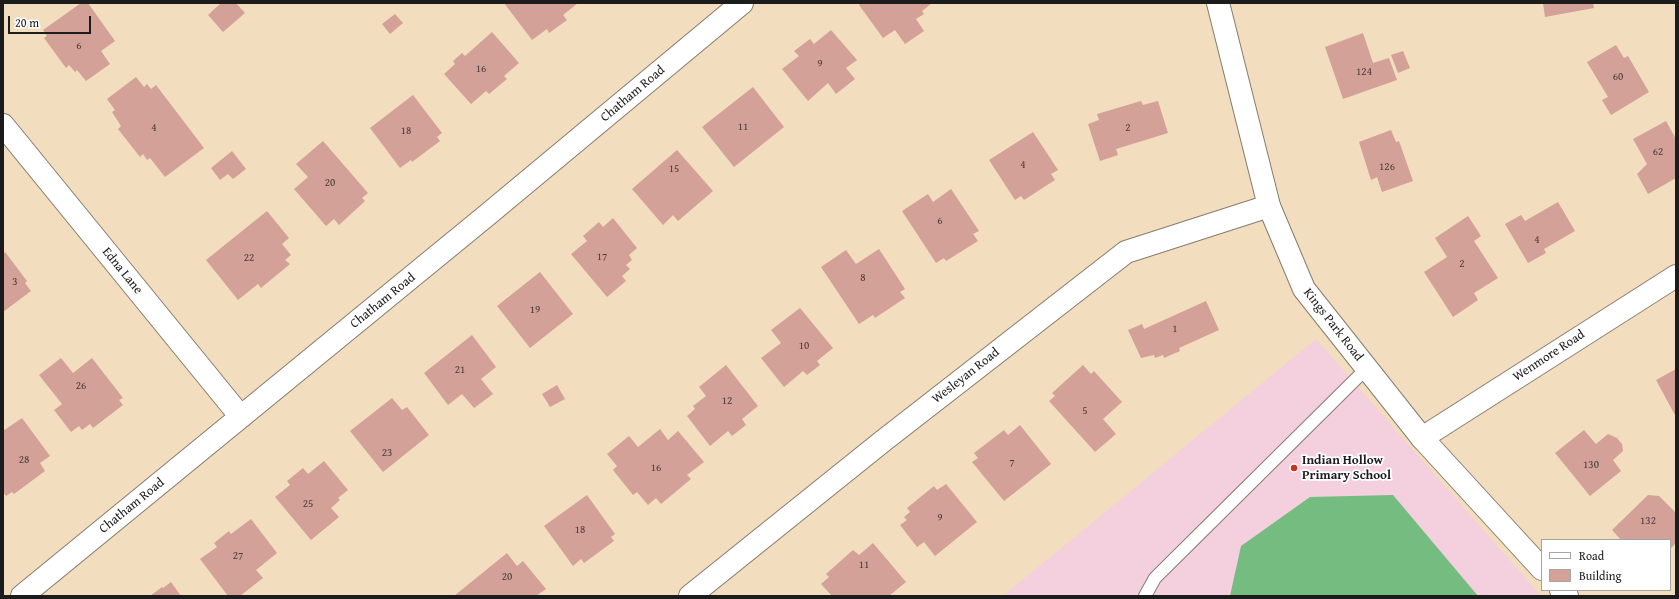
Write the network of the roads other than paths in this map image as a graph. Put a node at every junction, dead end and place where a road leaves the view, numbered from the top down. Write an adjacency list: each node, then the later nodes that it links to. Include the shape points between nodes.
1 (742, 3): 7 (street, Chatham Road)
2 (1218, 3): 4 (street, Kings Park Road)
3 (3, 124): 7 (street, Edna Lane)
4 (1269, 206): 6 (street, Kings Park Road, via 1304,289); 11 (street, Wesleyan Road, via 1126,252 883,441)
5 (1676, 276): 8 (street, Wenmore Road)
6 (1366, 368): 8 (street, Kings Park Road); 12 (lane, via 1154,578)
7 (241, 417): 10 (street, Chatham Road)
8 (1422, 438): 9 (street, Kings Park Road)
9 (1541, 568)
10 (22, 596)
11 (690, 596)
12 (1145, 596)

